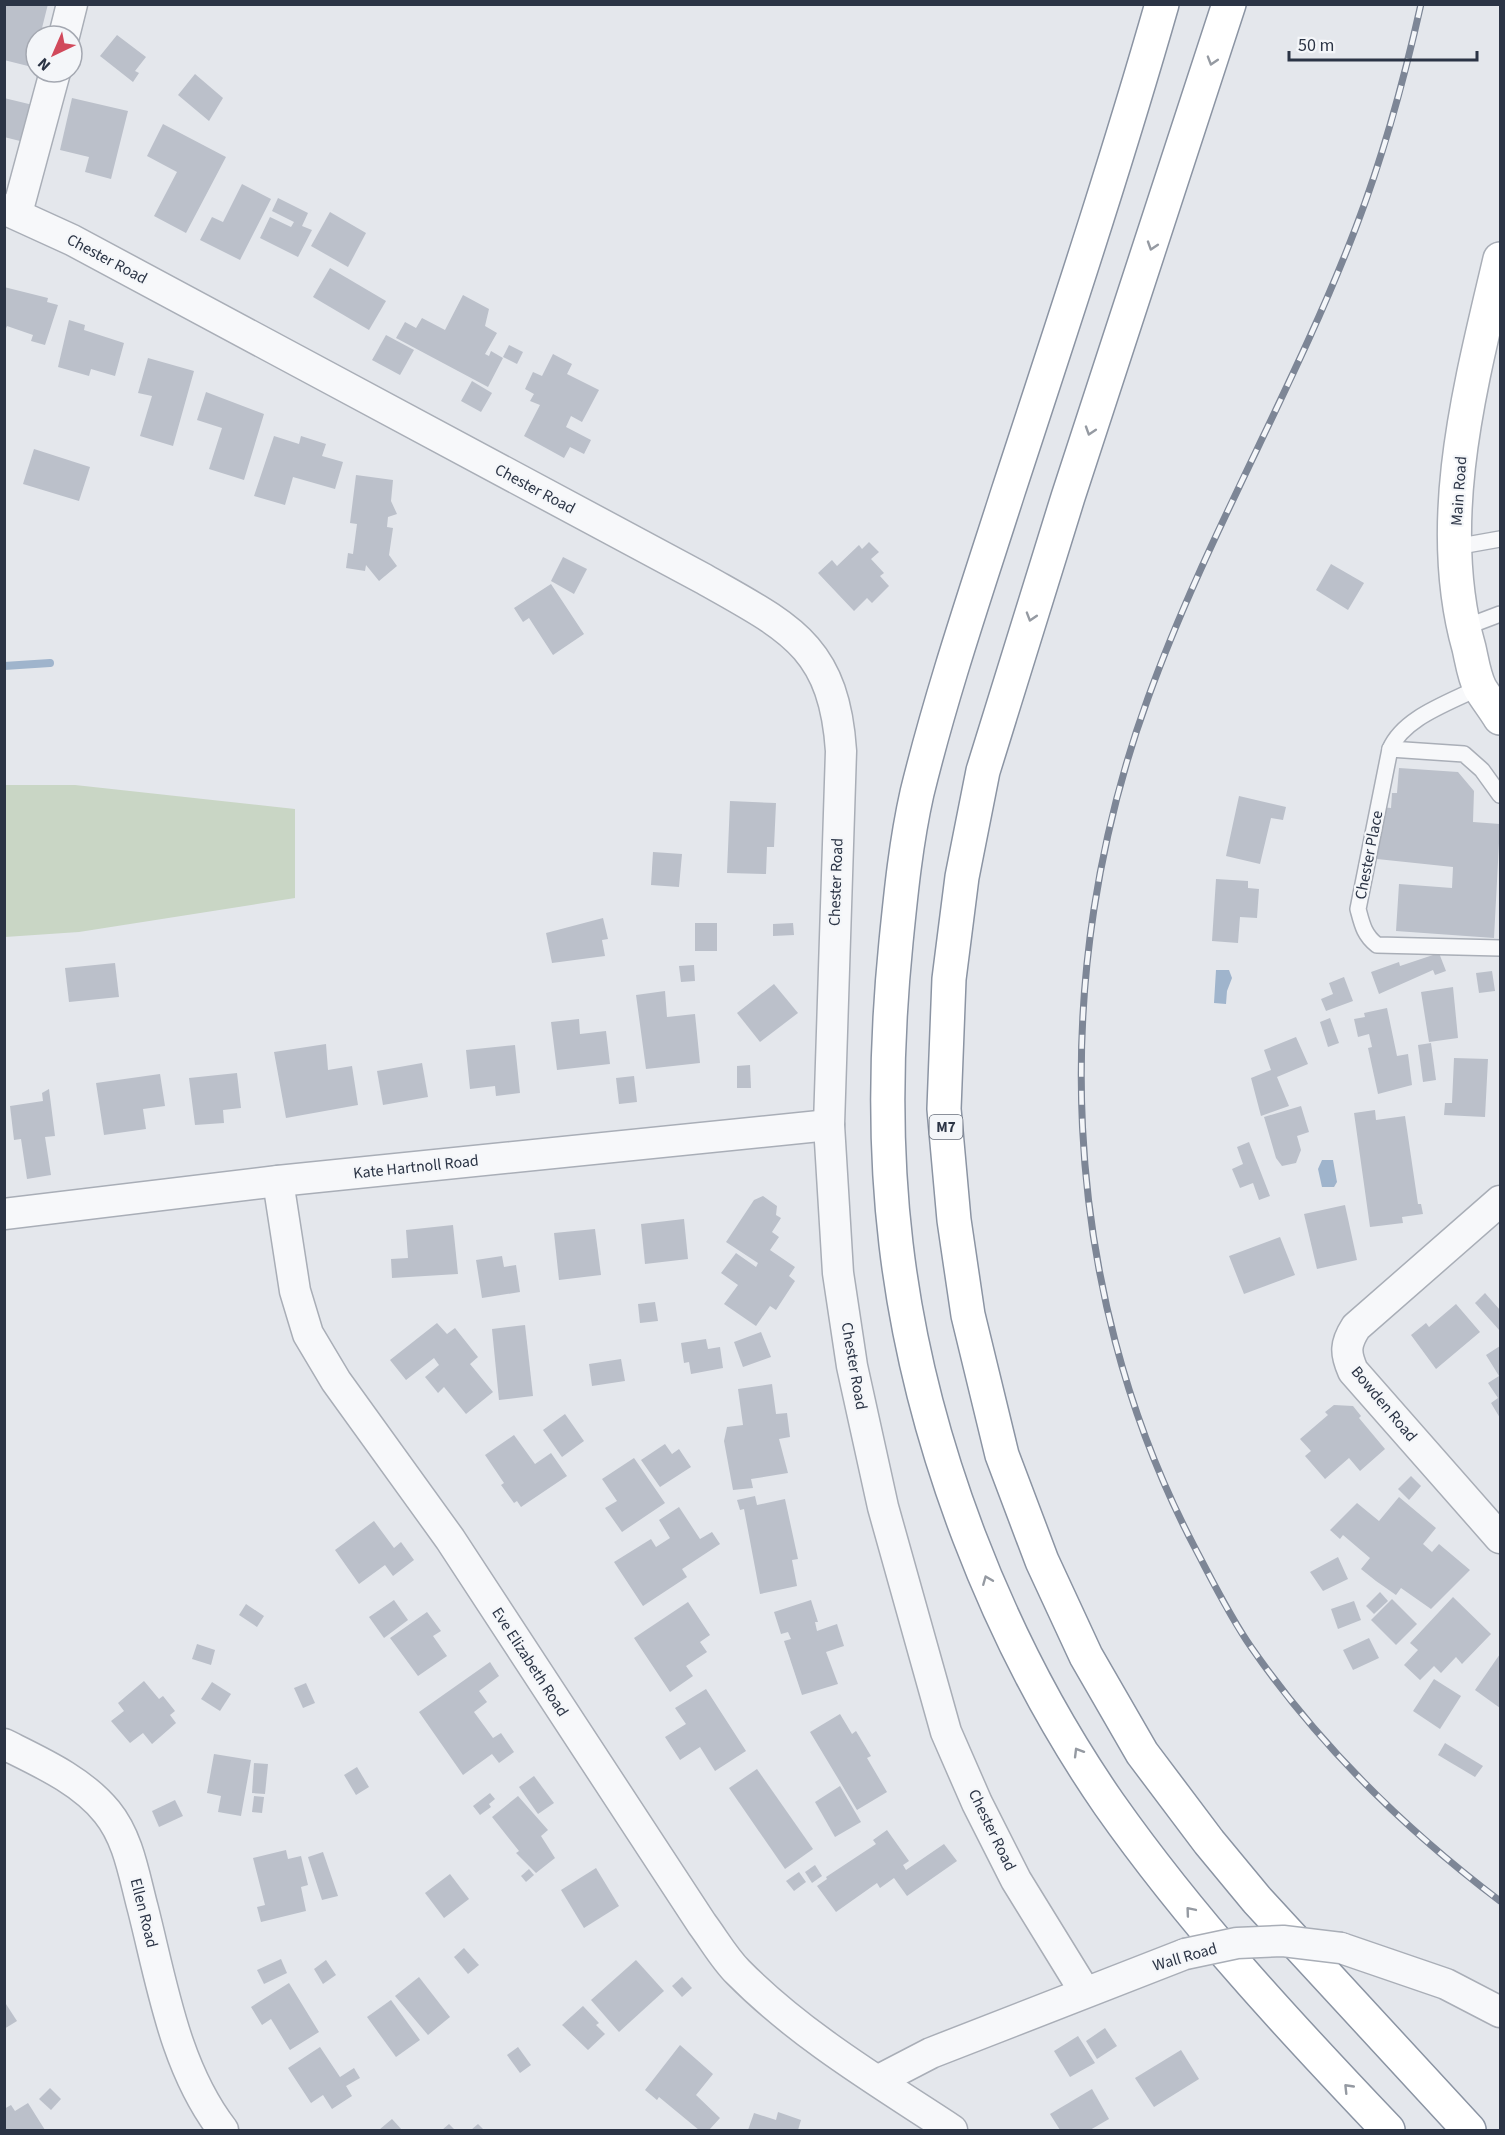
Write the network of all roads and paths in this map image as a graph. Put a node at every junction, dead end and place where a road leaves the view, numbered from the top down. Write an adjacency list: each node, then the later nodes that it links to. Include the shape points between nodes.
1 (72, 4): 4 (street)
2 (1162, 4): 28 (main road, one-way to 2, via 1281,2017 1171,1889 1106,1798 1043,1695 989,1587 950,1484 918,1367 896,1247 888,1151 889,1013 916,797 950,670 1134,104)
3 (1229, 4): 29 (main road, M7, one-way to 29, via 1068,496 984,771 962,877 949,979 944,1109 954,1220 968,1315 1002,1455 1042,1561 1086,1656 1142,1753 1209,1842)
4 (67, 24)
5 (50, 84): 6 (street)
6 (11, 211): 17 (street, Chester Road, via 704,579 804,645 823,668 831,688 841,751)
7 (1499, 267): 9 (main road, Main Road, via 1471,383)
8 (1500, 539): 9 (lane)
9 (1455, 547): 11 (main road, Main Road)
10 (1500, 614): 11 (lane)
11 (1463, 628): 12 (main road, Main Road)
12 (1480, 687): 13 (main road, Main Road); 14 (lane, Chester Place, via 1407,725 1396,734)
13 (1500, 718)
14 (1390, 749): 15 (lane, via 1464,754); 16 (lane, Chester Place, via 1358,909 1369,939 1377,945)
15 (1500, 795)
16 (1500, 948)
17 (829, 1125): 18 (street, Kate Hartnoll Road); 23 (street, Chester Road, via 838,1273 852,1366 883,1507 922,1654 946,1732 977,1803 1016,1880)
18 (278, 1181): 20 (street, Kate Hartnoll Road); 25 (street, Eve Elizabeth Road, via 294,1291 308,1334 336,1382 450,1539 736,1971 814,2036)
19 (1500, 1201): 21 (street, Bowden Road, via 1356,1327 1347,1340 1346,1356 1353,1371)
20 (4, 1214)
21 (1500, 1538)
22 (4, 1744): 26 (street, Ellen Road, via 78,1785 117,1827 130,1859 178,2039 191,2076)
23 (1085, 1992): 24 (street, Wall Road, bridge, via 1185,1954 1237,1943 1272,1942 1341,1948 1446,1984); 25 (street, Wall Road, via 931,2053)
24 (1500, 2012)
25 (879, 2080): 27 (street, Eve Elizabeth Road)
26 (223, 2130)
27 (952, 2130)
28 (1388, 2130)
29 (1469, 2130)

